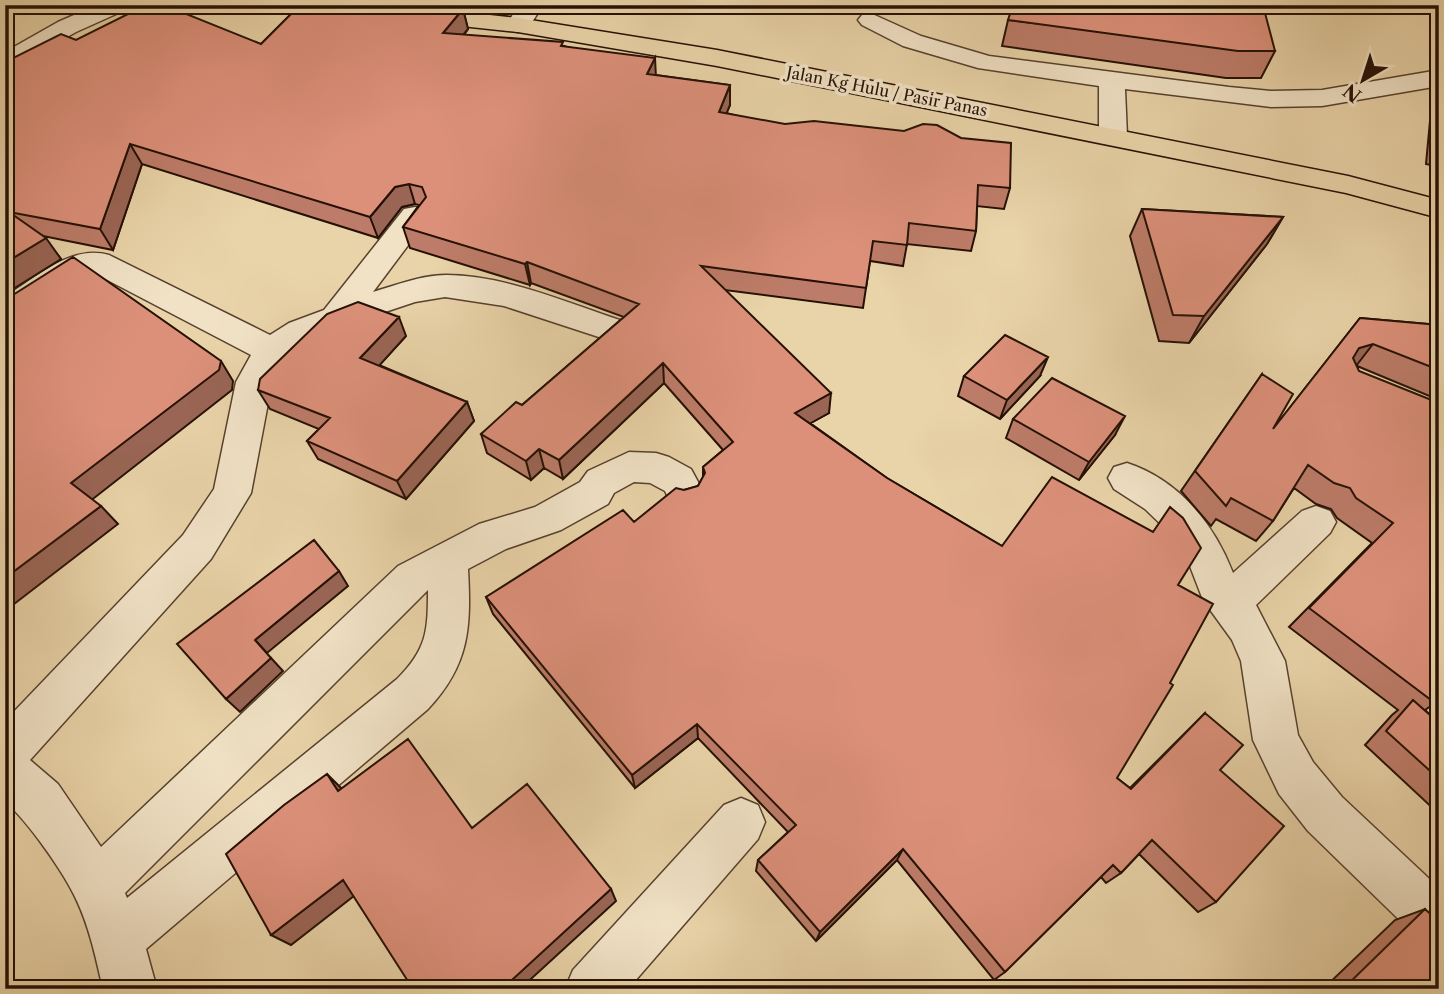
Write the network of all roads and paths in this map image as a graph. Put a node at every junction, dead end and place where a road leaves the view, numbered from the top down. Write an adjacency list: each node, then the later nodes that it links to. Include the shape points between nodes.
1 (117, 5): 5 (street)
2 (330, 5): 3 (main road, Jalan Kg Hulu / Pasir Panas)
3 (524, 15): 8 (main road, Jalan Kg Hulu / Pasir Panas)
4 (870, 20): 6 (street, via 912,41 987,63)
5 (5, 62)
6 (1112, 78): 7 (street, via 1229,95 1322,99); 8 (street)
7 (1439, 78)
8 (1113, 136): 9 (main road, Jalan Kg Hulu / Pasir Panas, via 1349,185)
9 (1439, 209)
10 (415, 216): 12 (street)
11 (5, 313): 14 (street, via 79,265 98,261)
12 (334, 320): 13 (street, via 418,290 443,286 488,292); 14 (street, via 301,331)
13 (611, 329)
14 (272, 351): 20 (street, via 254,382 232,493 197,547)
15 (1127, 478): 19 (street, via 1159,498 1186,524)
16 (684, 491): 18 (street, via 678,480 656,468 629,467 547,519 493,536)
17 (1316, 522): 19 (street)
18 (447, 558): 23 (street, via 412,578); 25 (street, via 450,628 445,652 432,675)
19 (1230, 603): 24 (street, via 1263,661 1276,740 1296,778 1325,814)
20 (5, 754)
21 (5, 769): 23 (street, via 41,801)
22 (741, 822): 27 (street)
23 (97, 885): 25 (street)
24 (1439, 923)
25 (117, 939): 26 (street)
26 (130, 989)
27 (592, 989)

